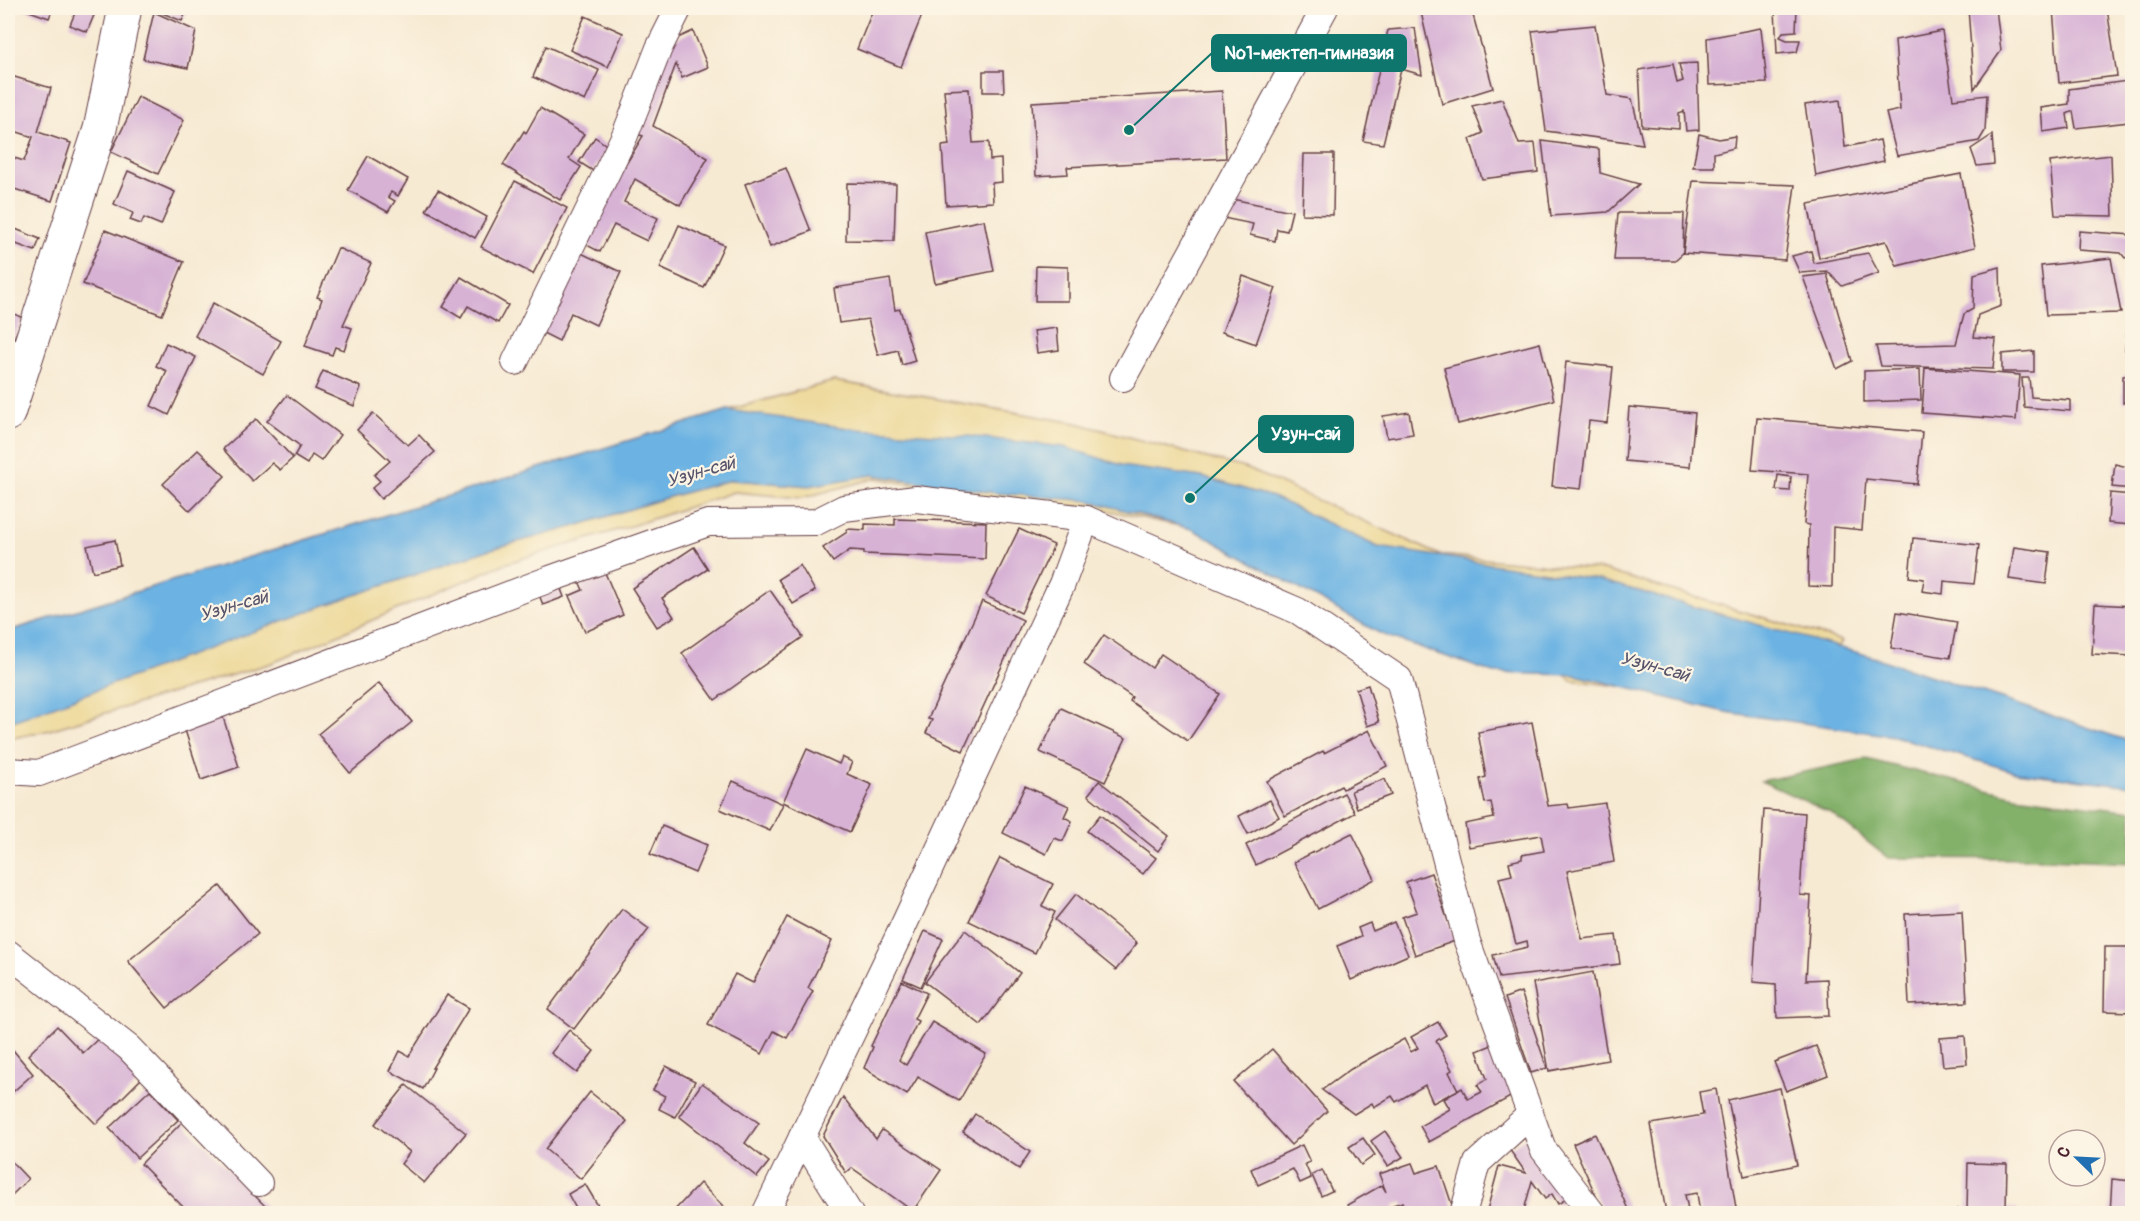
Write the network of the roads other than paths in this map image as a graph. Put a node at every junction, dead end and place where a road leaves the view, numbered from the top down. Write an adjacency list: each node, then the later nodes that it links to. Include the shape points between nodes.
1 (125, 8): 6 (street, via 100,129)
2 (679, 8): 4 (street, via 625,135)
3 (1325, 8): 5 (street)
4 (515, 362)
5 (1123, 378)
6 (8, 414)
7 (1086, 519): 8 (street, via 916,500 844,508 816,522 708,523 39,773); 10 (street, via 1298,611 1399,680 1467,941); 11 (street, via 1057,595)
8 (8, 771)
9 (8, 953): 12 (street, via 129,1048)
10 (1530, 1115): 15 (street, via 1477,1163); 16 (street, via 1543,1149)
11 (802, 1137): 13 (street); 14 (street)
12 (259, 1183)
13 (765, 1214)
14 (850, 1214)
15 (1463, 1214)
16 (1593, 1214)

